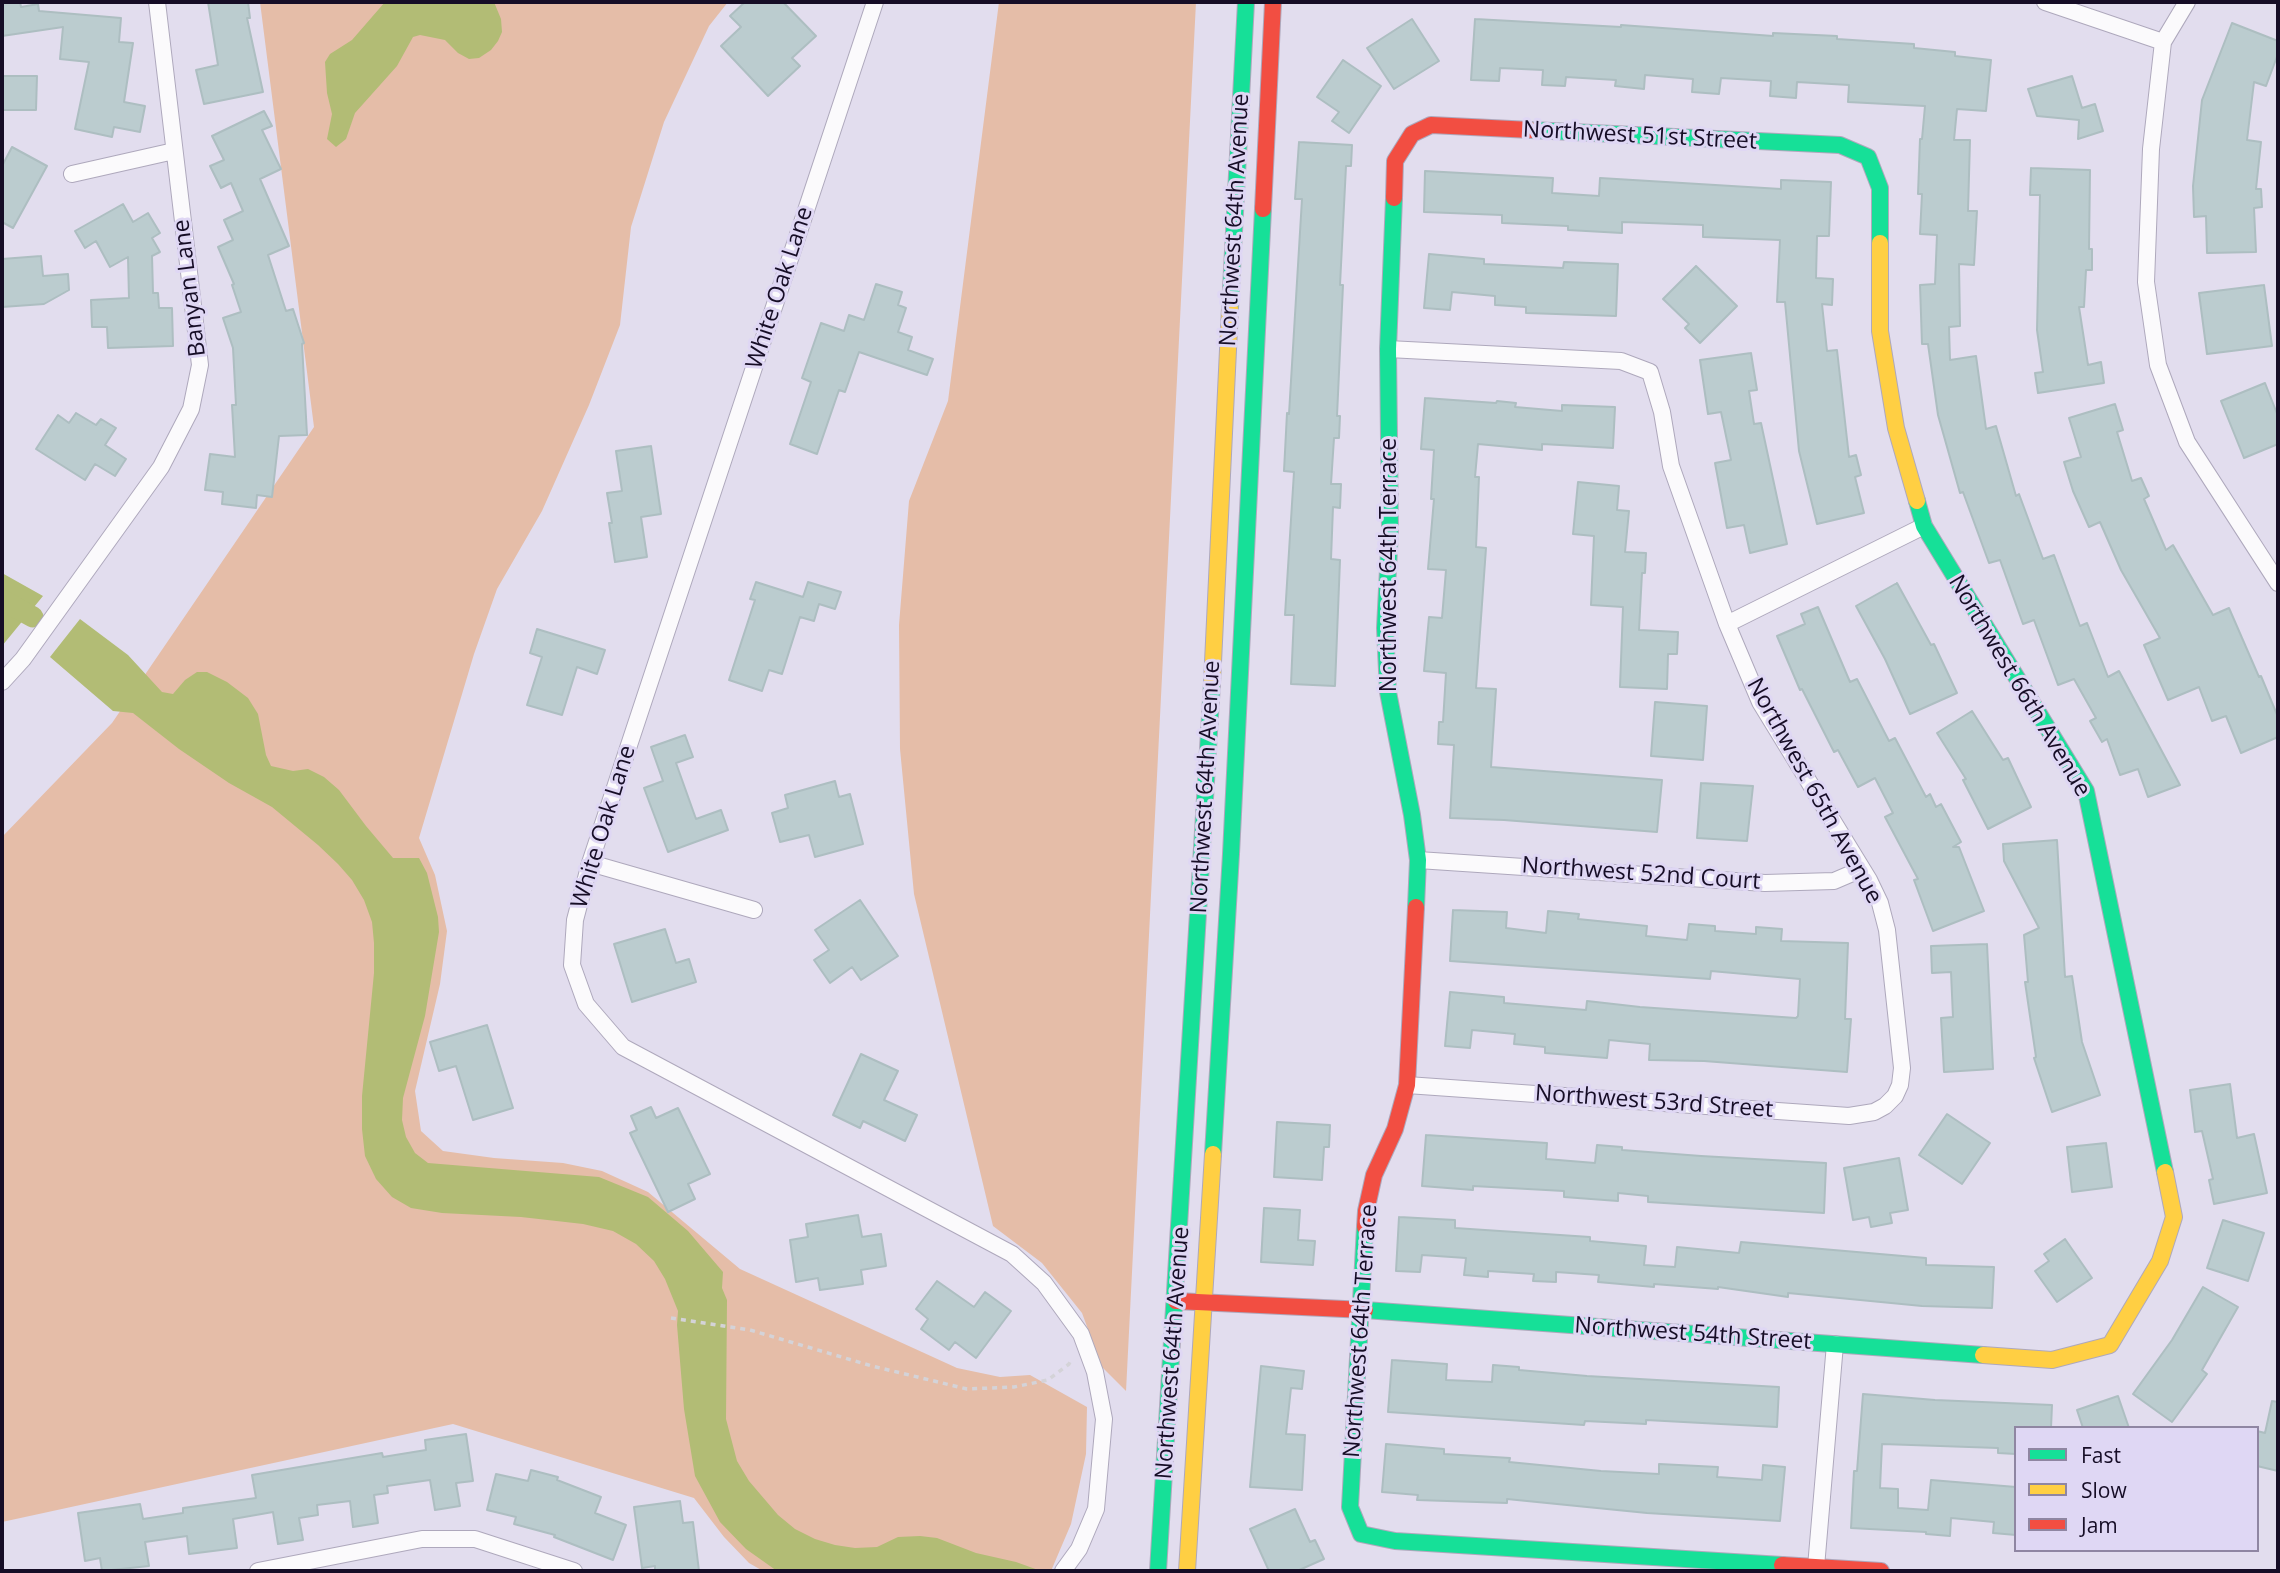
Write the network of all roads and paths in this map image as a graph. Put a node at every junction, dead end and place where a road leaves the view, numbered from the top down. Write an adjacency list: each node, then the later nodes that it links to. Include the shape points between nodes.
1 (157, 2): 9 (street, Banyan Lane)
2 (875, 2): 18 (street, White Oak Lane)
3 (1246, 2): 24 (street, Northwest 64th Avenue)
4 (1273, 2): 25 (street, Northwest 64th Avenue)
5 (2045, 2): 7 (street)
6 (2187, 2): 7 (street)
7 (2163, 42): 14 (street, via 2151,149 2146,282 2158,365 2187,442)
8 (1412, 134): 10 (street, Northwest 51st Street, via 1431,125 1840,145); 12 (street, Northwest 64th Terrace, via 1395,161)
9 (174, 151): 11 (street); 16 (street, Banyan Lane, via 200,365 191,409 161,467)
10 (1868, 157): 13 (street, Northwest 66th Avenue, via 1880,188 1881,331 1896,428)
11 (72, 174)
12 (1388, 349): 15 (street, Northwest 65th Avenue, via 1621,361 1650,372 1671,466); 17 (street, Northwest 64th Terrace, via 1388,692)
13 (1924, 526): 15 (street); 23 (street, Northwest 66th Avenue, via 2086,791 2174,1217)
14 (2278, 583)
15 (1727, 624): 19 (street, Northwest 65th Avenue, via 1760,702)
16 (2, 682)
17 (1418, 860): 19 (street, Northwest 52nd Court, via 1765,883 1834,881); 21 (street, Northwest 64th Terrace)
18 (590, 863): 20 (street); 28 (street, White Oak Lane, via 575,920 572,965 586,1004 623,1047 1012,1254 1044,1283)
19 (1862, 869): 22 (street, Northwest 65th Avenue, via 1880,903 1887,930 1902,1068)
20 (754, 910)
21 (1407, 1085): 22 (street, Northwest 53rd Street, via 1849,1116 1874,1112); 26 (street, Northwest 64th Terrace, via 1395,1129 1374,1175 1366,1211)
22 (1895, 1096)
23 (2160, 1261): 29 (street, Northwest 54th Street, via 2110,1345 2052,1360)
24 (1176, 1301): 25 (street, Northwest 54th Street); 34 (street, Northwest 64th Avenue)
25 (1205, 1302): 26 (street, Northwest 54th Street); 35 (street, Northwest 64th Avenue)
26 (1360, 1310): 29 (street, Northwest 54th Street); 30 (street, Northwest 64th Terrace, via 1350,1507 1361,1534 1395,1541)
27 (671, 1318): 28 (path, via 750,1330 967,1390 1048,1380 1069,1364)
28 (1081, 1334): 33 (street, White Oak Lane, via 1096,1372 1104,1419 1096,1509 1080,1549)
29 (1835, 1344): 30 (street)
30 (1816, 1567): 36 (street)
31 (570, 1570): 32 (street, via 475,1539 422,1539)
32 (258, 1571)
33 (1063, 1571)
34 (1158, 1571)
35 (1187, 1571)
36 (1881, 1571)

